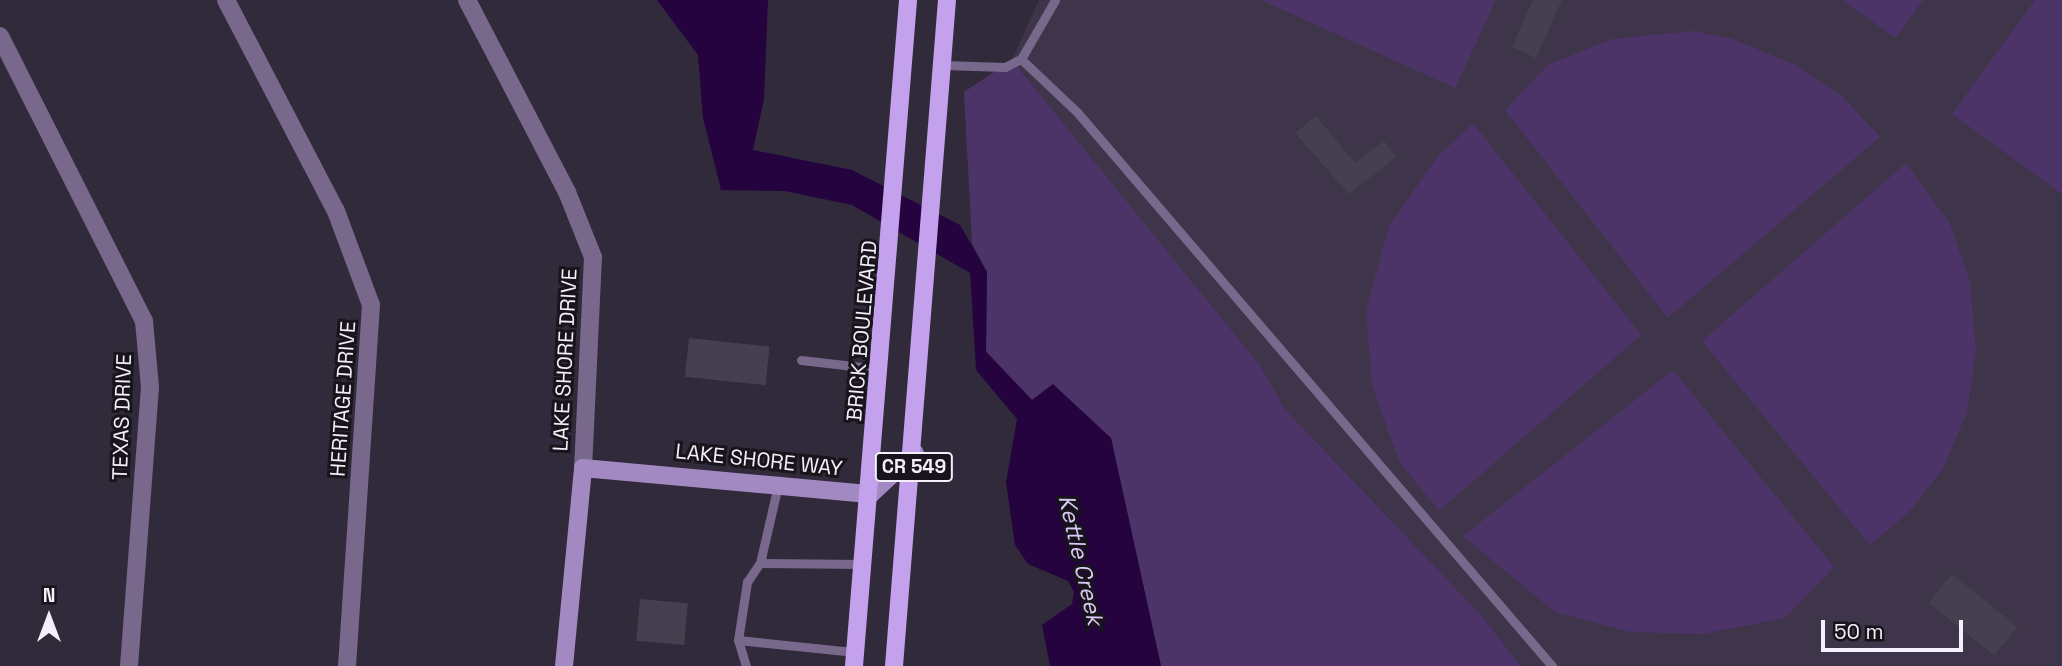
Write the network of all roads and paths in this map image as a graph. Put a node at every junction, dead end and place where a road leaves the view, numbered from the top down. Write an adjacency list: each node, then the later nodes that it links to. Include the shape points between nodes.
1 (226, 0): 20 (street, HERITAGE DRIVE, via 336,211 371,305)
2 (467, 0): 12 (street, LAKE SHORE DRIVE, via 567,192 593,257)
3 (908, 0): 10 (main road, BRICK BOULEVARD / CR 549)
4 (947, 0): 8 (main road, CR 549)
5 (1055, 0): 7 (lane)
6 (0, 36): 19 (street, TEXAS DRIVE, via 144,321 150,387)
7 (1021, 59): 8 (lane, via 1005,66); 24 (lane, via 1077,112)
8 (944, 65): 11 (main road, CR 549)
9 (801, 360): 10 (lane)
10 (881, 369): 14 (main road, BRICK BOULEVARD / CR 549)
11 (915, 453): 14 (street); 23 (main road, CR 549)
12 (583, 468): 13 (street, LAKE SHORE WAY); 21 (street, LAKE SHORE DRIVE)
13 (778, 485): 14 (street, LAKE SHORE WAY); 15 (lane)
14 (871, 494): 16 (main road, BRICK BOULEVARD / CR 549)
15 (760, 563): 16 (lane); 17 (lane, via 747,582)
16 (864, 564): 18 (main road, BRICK BOULEVARD / CR 549)
17 (738, 640): 18 (lane); 22 (lane)
18 (855, 659)
19 (129, 666)
20 (347, 666)
21 (564, 666)
22 (746, 666)
23 (894, 666)
24 (1552, 666)

